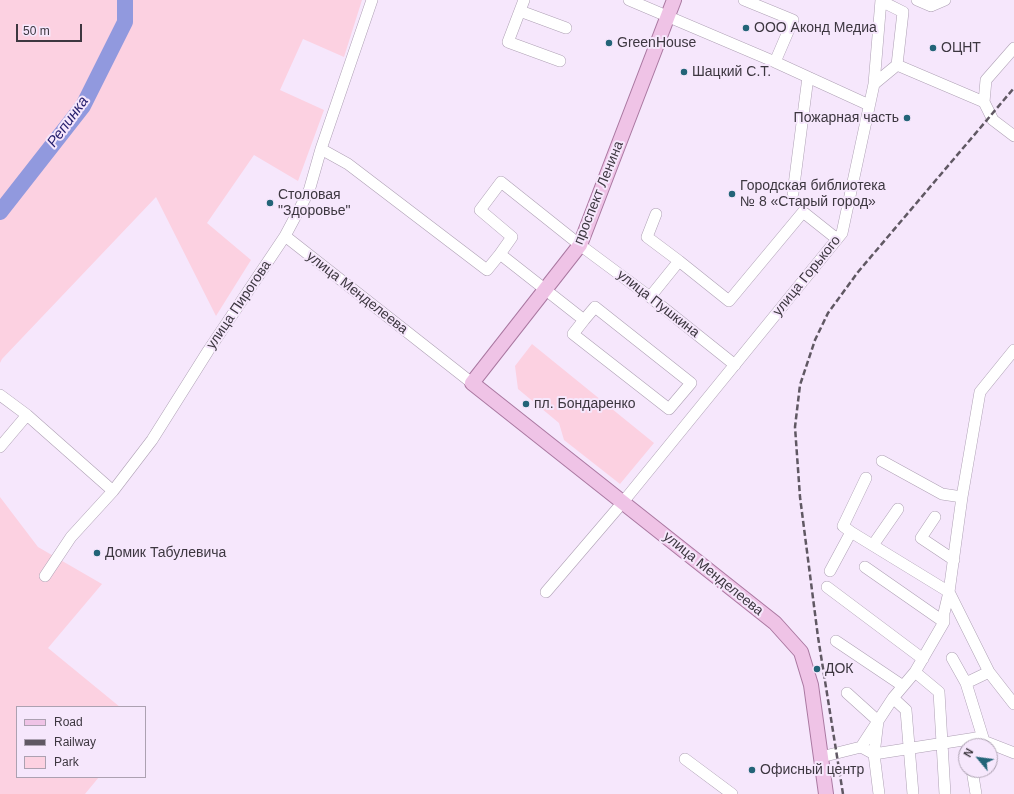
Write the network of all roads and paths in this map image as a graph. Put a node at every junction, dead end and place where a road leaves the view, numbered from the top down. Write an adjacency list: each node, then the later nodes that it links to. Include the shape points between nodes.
1 (372, 0): 21 (street, улица Пирогова)
2 (524, 0): 9 (street)
3 (629, 0): 10 (street)
4 (674, 0): 10 (main road, проспект Ленина)
5 (744, 0): 14 (street, via 793,20)
6 (881, 0): 15 (street, via 903,12); 17 (street, улица Горького)
7 (918, 0): 8 (street, via 931,6)
8 (945, 0)
9 (520, 11): 11 (street); 13 (street, via 508,42)
10 (668, 16): 14 (street); 26 (main road, проспект Ленина)
11 (566, 28)
12 (1014, 48): 18 (street, via 986,80)
13 (560, 61)
14 (775, 62): 16 (street)
15 (897, 65): 17 (street); 18 (street)
16 (808, 78): 19 (street); 22 (street)
17 (874, 84): 19 (street, улица Горького)
18 (984, 102): 20 (street, via 994,120)
19 (869, 105): 25 (street, улица Горького, via 842,233)
20 (1014, 136)
21 (321, 149): 24 (street, улица Пирогова, via 309,191); 27 (street, via 348,164 487,270)
22 (793, 192)
23 (656, 214): 28 (street, via 646,237)
24 (285, 236): 34 (street, улица Менделеева); 40 (street, улица Пирогова, via 152,440)
25 (837, 239): 28 (street, via 803,212 729,300); 33 (street, улица Горького)
26 (580, 245): 27 (street, улица Пушкина, via 501,182 480,210 512,237); 29 (main road, проспект Ленина); 30 (street, улица Пушкина)
27 (500, 254): 29 (street)
28 (679, 261): 30 (street)
29 (545, 289): 31 (street); 34 (main road, проспект Ленина)
30 (650, 297): 33 (street, улица Пушкина)
31 (584, 320): 31 (street, via 573,334 669,410 691,383 596,307)
32 (1014, 350): 41 (street, via 980,392)
33 (735, 365): 42 (street, улица Горького)
34 (472, 384): 42 (main road, улица Менделеева)
35 (0, 395): 36 (street)
36 (27, 415): 37 (street); 40 (street)
37 (0, 447)
38 (882, 461): 41 (street, via 942,494)
39 (866, 478): 45 (street, via 843,526)
40 (113, 491): 50 (street, улица Пирогова, via 71,537)
41 (962, 497): 47 (street)
42 (623, 502): 52 (street, улица Горького); 74 (main road, улица Менделеева, via 774,623 800,652 811,685)
43 (898, 509): 46 (street)
44 (935, 517): 47 (street, via 921,538)
45 (851, 532): 46 (street); 49 (street)
46 (873, 545): 53 (street)
47 (954, 560): 53 (street)
48 (865, 567): 54 (street)
49 (830, 571)
50 (45, 576)
51 (827, 588): 57 (street)
52 (546, 592)
53 (949, 592): 54 (street); 59 (street)
54 (944, 622): 57 (street)
55 (836, 641): 61 (street)
56 (952, 658): 60 (street)
57 (924, 659): 58 (street)
58 (915, 672): 61 (street); 68 (street, via 939,692)
59 (989, 672): 60 (street); 64 (street)
60 (966, 683): 66 (street)
61 (902, 686): 63 (street)
62 (847, 693): 65 (street)
63 (893, 698): 65 (street); 71 (street, via 906,710)
64 (1014, 704)
65 (878, 721): 69 (street); 73 (street)
66 (983, 738)
67 (958, 743): 68 (street)
68 (942, 744): 71 (street); 81 (street)
69 (861, 747): 73 (street); 74 (street)
70 (998, 747): 72 (street)
71 (908, 749): 73 (street); 80 (street)
72 (1014, 753)
73 (874, 754): 79 (street)
74 (821, 757): 78 (main road, улица Менделеева)
75 (685, 759): 77 (street)
76 (973, 778): 82 (street)
77 (732, 794)
78 (826, 794)
79 (880, 794)
80 (913, 794)
81 (945, 794)
82 (976, 794)

